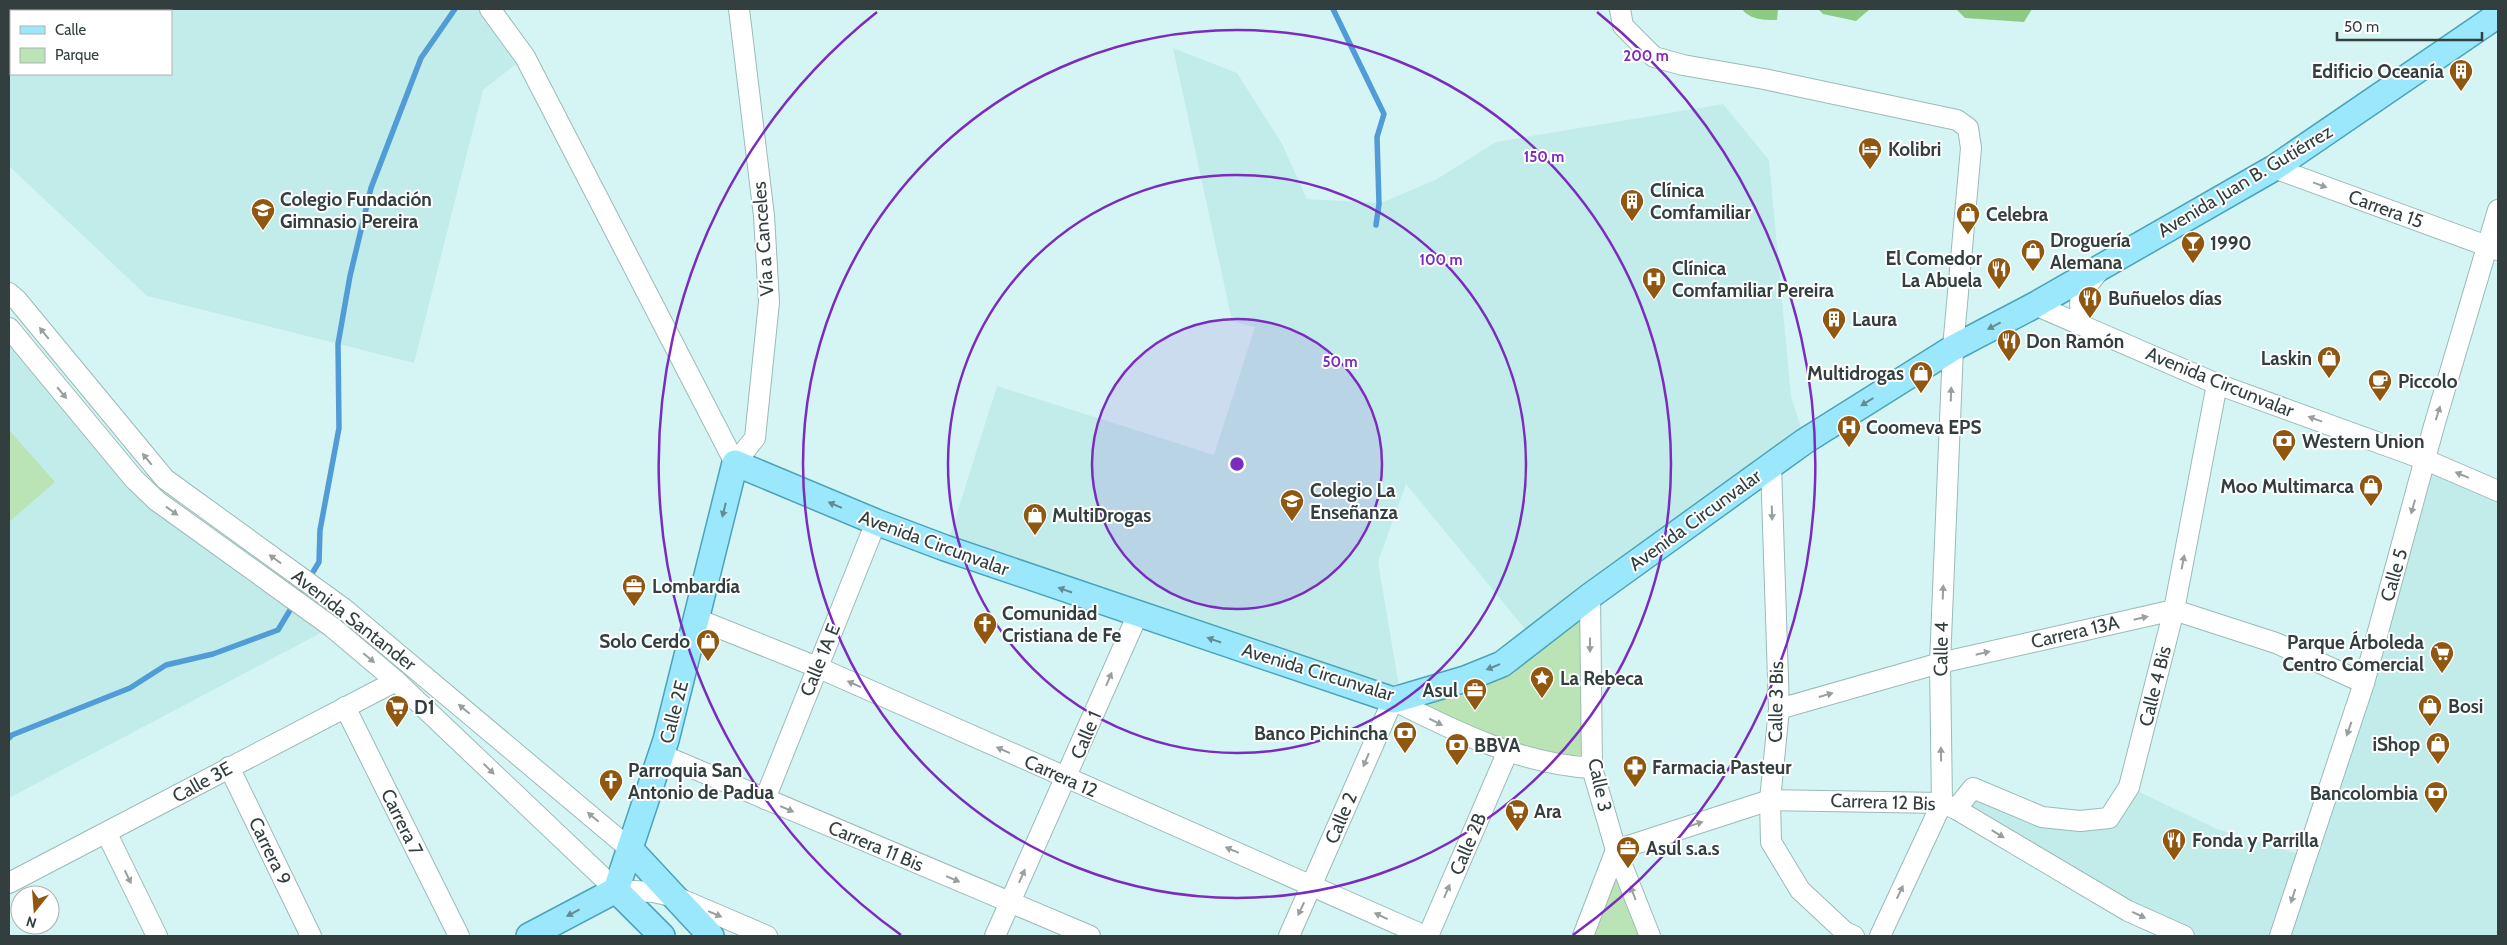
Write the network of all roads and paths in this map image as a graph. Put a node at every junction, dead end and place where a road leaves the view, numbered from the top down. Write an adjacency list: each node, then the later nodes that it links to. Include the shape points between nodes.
1 (490, 9): 16 (street, via 525,57)
2 (739, 9): 16 (street, Vía a Canceles, via 764,216 769,302 755,438)
3 (1620, 9): 13 (street, Calle 4, via 1623,26 1654,57 1957,120 1968,128 1971,148)
4 (2498, 14): 5 (main road, Avenida Juan B. Gutiérrez)
5 (2274, 168): 7 (street, Carrera 15, one-way to 7); 8 (main road, Avenida Juan B. Gutiérrez)
6 (2498, 210): 7 (street, Calle 5)
7 (2493, 248): 15 (street, Calle 5, one-way to 7, via 2434,426)
8 (2103, 266): 10 (main road, Avenida Juan B. Gutiérrez); 11 (street, via 2078,302)
9 (9, 293): 40 (street, Avenida Santander, one-way to 9, via 343,608 166,480)
10 (2035, 305): 11 (street, Avenida Circunvalar); 13 (main road, Avenida Circunvalar, one-way to 13)
11 (2082, 325): 14 (street, Avenida Circunvalar)
12 (9, 328): 26 (street, Avenida Santander, one-way to 26, via 134,479 157,501 332,627)
13 (1953, 348): 17 (main road, Avenida Circunvalar, one-way to 17); 24 (street, Calle 4, one-way to 13)
14 (2217, 384): 15 (street, Avenida Circunvalar, one-way to 14); 21 (street, Calle 4 Bis, one-way to 14)
15 (2426, 460): 18 (street, Avenida Circunvalar, one-way to 15); 27 (street, Calle 5, one-way to 27)
16 (735, 463): 19 (main road, Avenida Circunvalar, one-way to 16); 23 (main road, Calle 2E, one-way to 23)
17 (1770, 464): 20 (main road, Avenida Circunvalar); 30 (street, Calle 3 Bis, one-way to 30)
18 (2498, 490)
19 (876, 522): 22 (main road, Avenida Circunvalar, one-way to 19); 25 (street, Calle 1A E)
20 (1590, 596): 28 (main road, Avenida Circunvalar, one-way to 28, via 1502,664 1465,679); 34 (street, Calle 3, one-way to 34)
21 (2174, 610): 24 (street, Carrera 13A, one-way to 21); 27 (street, via 2276,643); 38 (street, Calle 4 Bis, via 2129,787 2109,818 2080,821 2042,817 1973,788)
22 (1138, 614): 28 (main road, Avenida Circunvalar, one-way to 22); 35 (street, Calle 1, one-way to 22)
23 (696, 619): 25 (street, Carrera 12); 32 (main road, Calle 2E)
24 (1940, 662): 30 (street, Carrera 13A, one-way to 24); 38 (street, Calle 4, one-way to 24)
25 (817, 667): 35 (street, Carrera 12, one-way to 25); 36 (street, Calle 1A E)
26 (396, 681): 29 (street, Calle 3E); 44 (street, Avenida Santander, one-way to 44)
27 (2364, 683): 63 (street, Calle 5, one-way to 63)
28 (1397, 699): 31 (street, one-way to 31, via 1453,730); 43 (street, Calle 2, one-way to 43)
29 (345, 707): 33 (street, Calle 3E); 50 (street, Carrera 7)
30 (1779, 709): 37 (street, Calle 3 Bis)
31 (1508, 751): 34 (street, via 1563,766); 58 (street, Calle 2B, one-way to 31)
32 (662, 755): 36 (street, Carrera 11 Bis); 40 (main road, Calle 2E)
33 (229, 767): 39 (street, Calle 3E); 49 (street, Carrera 9)
34 (1592, 768): 41 (street, Calle 3)
35 (1066, 779): 43 (street, Carrera 12, one-way to 35); 46 (street, Calle 1, one-way to 35)
36 (766, 799): 46 (street, Carrera 11 Bis, one-way to 46)
37 (1770, 800): 38 (street, Carrera 12 Bis); 41 (street, Carrera 12 Bis, one-way to 37); 61 (street, Calle 3 Bis, via 1771,842 1800,890 1845,932)
38 (1949, 806): 47 (street, Carrera 12 Bis, one-way to 47, via 2128,911); 62 (street, Calle 4, one-way to 38)
39 (107, 834): 42 (street, Calle 3E); 48 (street, one-way to 48)
40 (630, 849): 44 (main road, Calle 2E); 45 (main road, Avenida Santander)
41 (1616, 850): 59 (street); 60 (street, Calle 3, one-way to 41)
42 (9, 884)
43 (1312, 885): 57 (street, Calle 2, one-way to 57); 58 (street, Carrera 12, one-way to 43)
44 (616, 890): 45 (street); 51 (main road, one-way to 51); 52 (main road, Avenida Santander)
45 (676, 897): 53 (main road, Avenida Santander); 54 (street, one-way to 54)
46 (1010, 903): 55 (street, Calle 1); 56 (street, Carrera 11 Bis)
47 (2177, 935)
48 (157, 936)
49 (311, 936)
50 (459, 936)
51 (529, 936)
52 (662, 936)
53 (711, 936)
54 (767, 936)
55 (995, 936)
56 (1090, 936)
57 (1289, 936)
58 (1426, 936)
59 (1583, 936)
60 (1650, 936)
61 (1854, 936)
62 (1880, 936)
63 (2280, 936)

